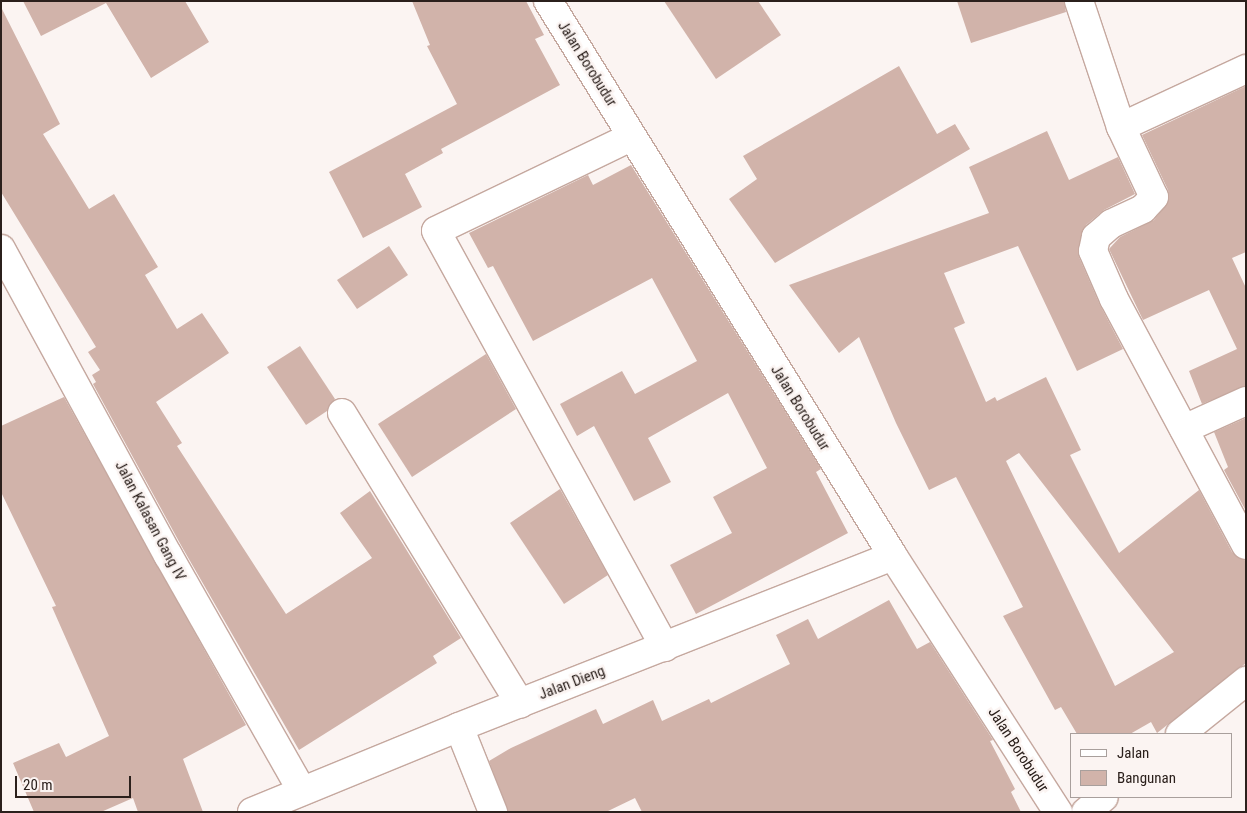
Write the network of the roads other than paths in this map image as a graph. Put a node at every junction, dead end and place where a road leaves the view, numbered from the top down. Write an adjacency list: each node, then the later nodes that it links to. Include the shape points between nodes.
1 (548, 1): 5 (street, Jalan Borobudur)
2 (1079, 1): 4 (street)
3 (1246, 70): 4 (street)
4 (1121, 127): 9 (street, via 1154,197 1143,209 1111,224 1096,237 1093,251 1114,299)
5 (632, 137): 11 (street, Jalan Borobudur); 12 (street, via 436,231)
6 (1, 249): 17 (street, Jalan Kalasan Gang IV, via 168,555)
7 (1246, 401): 9 (street)
8 (342, 413): 14 (street)
9 (1184, 430): 10 (street)
10 (1246, 545)
11 (893, 556): 12 (street, Jalan Dieng); 21 (street, Jalan Borobudur)
12 (665, 647): 14 (street, Jalan Dieng)
13 (1246, 681): 16 (street)
14 (520, 704): 15 (street, Jalan Dieng)
15 (459, 727): 17 (street, Jalan Dieng); 20 (street)
16 (1181, 733)
17 (302, 791): 19 (street, Jalan Dieng)
18 (1103, 798): 22 (street)
19 (256, 811)
20 (493, 812)
21 (1058, 812)
22 (1086, 812)

